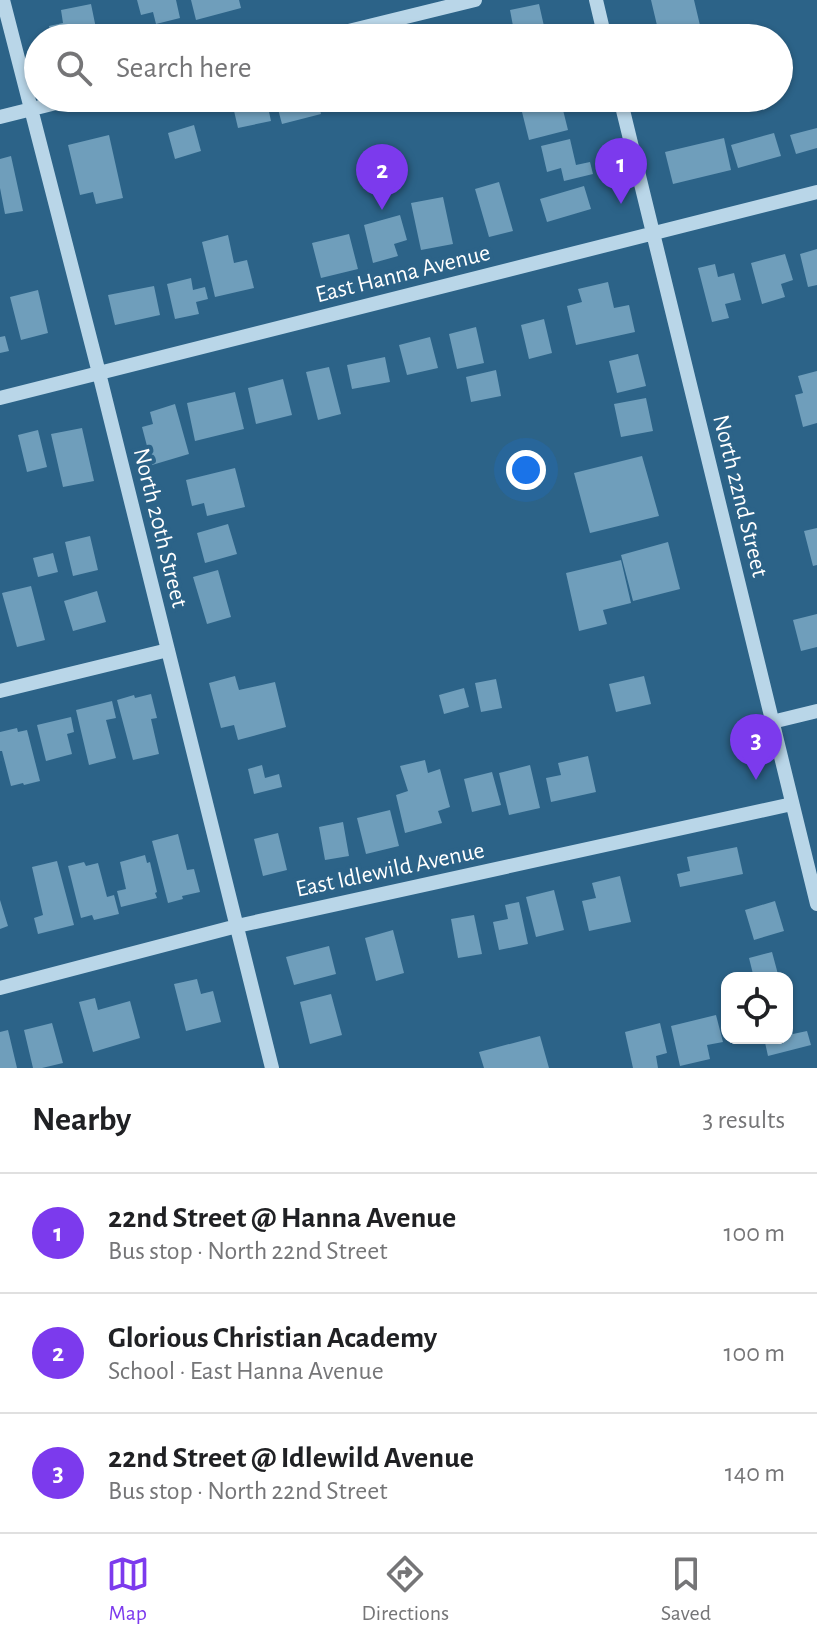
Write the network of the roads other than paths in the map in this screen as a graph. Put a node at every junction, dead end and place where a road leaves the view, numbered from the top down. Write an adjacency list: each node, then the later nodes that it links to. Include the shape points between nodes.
1 (3, 0): 6 (street, North 20th Street)
2 (475, 0): 4 (street)
3 (596, 0): 5 (street)
4 (377, 24)
5 (602, 24)
6 (24, 88)
7 (24, 110): 10 (street)
8 (30, 112): 13 (street, North 20th Street)
9 (624, 112): 12 (street, North 22nd Street)
10 (0, 117)
11 (817, 192): 12 (street, East Hanna Avenue)
12 (654, 234): 13 (street, East Hanna Avenue); 18 (street, North 22nd Street)
13 (99, 373): 14 (street, East Hanna Avenue); 15 (street, North 20th Street)
14 (0, 398)
15 (168, 650): 16 (street); 21 (street, North 20th Street)
16 (0, 691)
17 (817, 711): 18 (street)
18 (772, 722): 19 (street, North 22nd Street)
19 (792, 804): 20 (street, North 22nd Street); 21 (street, East Idlewild Avenue)
20 (817, 904)
21 (237, 926): 22 (street, East Idlewild Avenue); 23 (street, North 20th Street)
22 (0, 988)
23 (272, 1068)

